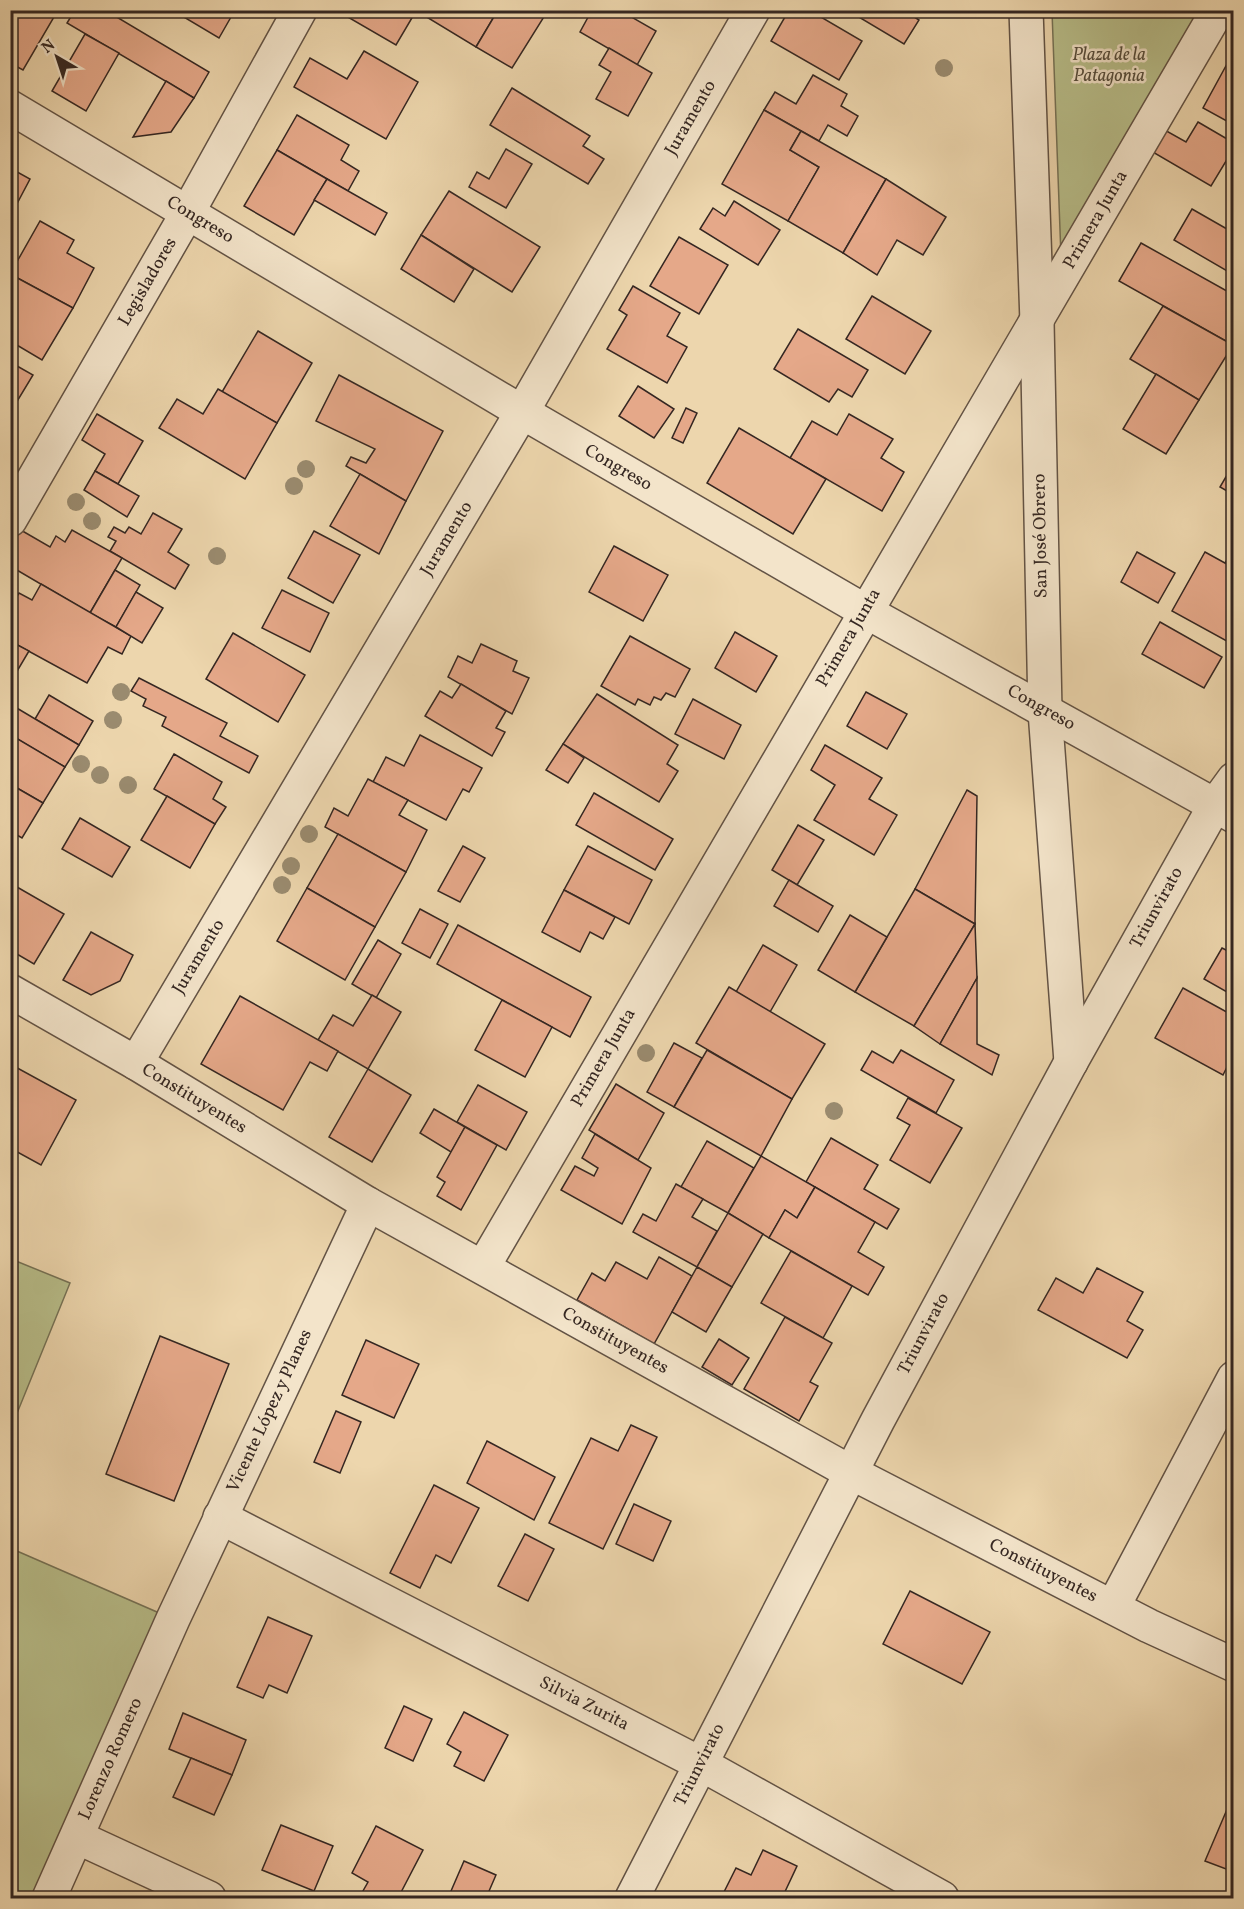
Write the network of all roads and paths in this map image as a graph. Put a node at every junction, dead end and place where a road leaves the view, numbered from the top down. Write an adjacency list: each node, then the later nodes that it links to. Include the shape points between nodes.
1 (300, 10): 6 (street, Legisladores)
2 (753, 10): 8 (street, Juramento)
3 (1026, 10): 7 (street, San José Obrero)
4 (1218, 10): 7 (street, Primera Junta)
5 (10, 107): 6 (street, Congreso)
6 (188, 212): 8 (street, Congreso); 9 (street, Legisladores)
7 (1037, 322): 10 (street, Primera Junta); 11 (street, San José Obrero)
8 (522, 412): 10 (street, Congreso); 16 (street, Juramento)
9 (10, 520)
10 (865, 611): 11 (street, Congreso); 18 (street, Primera Junta)
11 (1045, 711): 13 (street, Congreso); 15 (street, San José Obrero)
12 (1233, 779): 13 (street, Triunvirato)
13 (1224, 811): 15 (street, Triunvirato)
14 (10, 991): 16 (street, Constituyentes)
15 (1071, 1062): 20 (street, Triunvirato)
16 (136, 1063): 17 (street, Constituyentes)
17 (368, 1204): 18 (street, Constituyentes); 21 (street, Vicente López y Planes)
18 (483, 1267): 20 (street, Constituyentes)
19 (1233, 1378): 22 (street)
20 (852, 1473): 22 (street, Constituyentes); 25 (street, Triunvirato)
21 (220, 1517): 23 (street, Vicente López y Planes); 25 (street, Silvia Zurita)
22 (1113, 1607): 24 (street, Constituyentes)
23 (173, 1619): 26 (street, Lorenzo Romero)
24 (1233, 1665)
25 (701, 1764): 29 (street, Triunvirato); 30 (street, Silvia Zurita)
26 (77, 1837): 27 (street, Lorenzo Romero); 28 (street)
27 (49, 1899)
28 (209, 1899)
29 (632, 1899)
30 (942, 1899)

